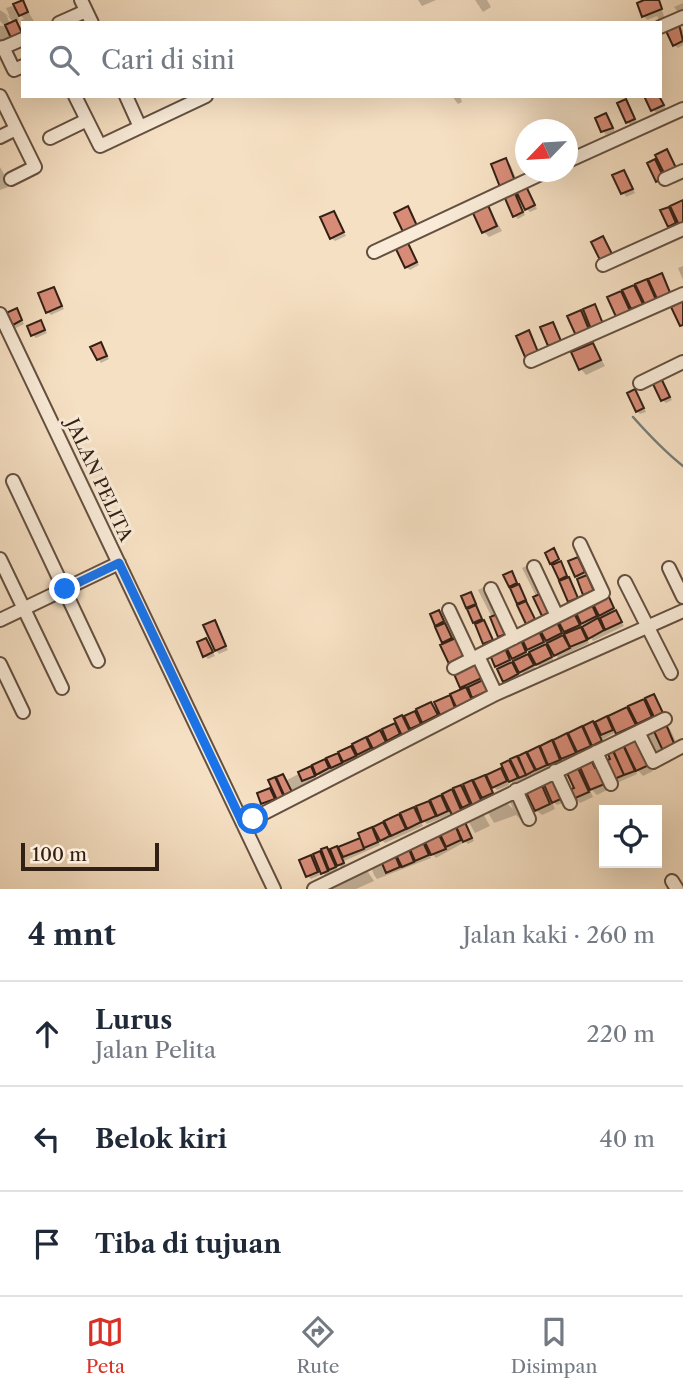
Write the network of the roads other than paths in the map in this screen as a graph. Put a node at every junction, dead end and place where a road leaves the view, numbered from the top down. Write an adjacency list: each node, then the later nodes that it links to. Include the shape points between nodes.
1 (87, 11): 3 (street)
2 (683, 17): 4 (street)
3 (64, 21)
4 (662, 26)
5 (21, 40): 6 (street)
6 (2, 48): 7 (street, via 14,70)
7 (21, 67)
8 (0, 96): 15 (street)
9 (76, 98): 13 (street)
10 (127, 98): 14 (street)
11 (201, 98): 14 (street)
12 (683, 109): 18 (street)
13 (87, 120): 14 (street, via 100,146); 17 (street)
14 (140, 127)
15 (16, 129): 16 (street); 20 (street, via 35,167)
16 (0, 137)
17 (50, 138)
18 (578, 156)
19 (683, 171): 21 (street)
20 (11, 179)
21 (665, 179)
22 (524, 182): 24 (street)
23 (683, 229): 25 (street)
24 (374, 252)
25 (603, 265)
26 (683, 295): 28 (street)
27 (0, 314): 34 (street, JALAN PELITA)
28 (531, 362)
29 (683, 362): 30 (street)
30 (640, 383)
31 (13, 481): 38 (street)
32 (580, 544): 44 (street, via 603,593)
33 (0, 559): 41 (street)
34 (119, 563): 38 (street); 65 (street, JALAN PELITA)
35 (534, 567): 44 (street)
36 (669, 568): 40 (street)
37 (625, 582): 46 (street)
38 (65, 589): 41 (street); 49 (street)
39 (491, 589): 47 (street)
40 (683, 597)
41 (24, 608): 45 (street); 53 (street)
42 (449, 610): 48 (street)
43 (683, 611): 46 (street)
44 (557, 616): 47 (street)
45 (0, 620)
46 (648, 626): 52 (street); 54 (street)
47 (514, 638): 48 (street)
48 (475, 657): 51 (street); 54 (street)
49 (98, 661)
50 (0, 664): 55 (street)
51 (454, 668)
52 (671, 673)
53 (62, 688)
54 (496, 694): 65 (street)
55 (23, 712)
56 (665, 719): 57 (street)
57 (638, 732): 58 (street, via 653,762); 59 (street)
58 (683, 746)
59 (596, 752): 60 (street); 61 (street)
60 (555, 771): 62 (street); 63 (street)
61 (611, 784)
62 (516, 790): 64 (street); 67 (street)
63 (570, 803)
64 (529, 819)
65 (243, 824): 66 (street, JALAN PELITA)
66 (274, 889)
67 (314, 889)

